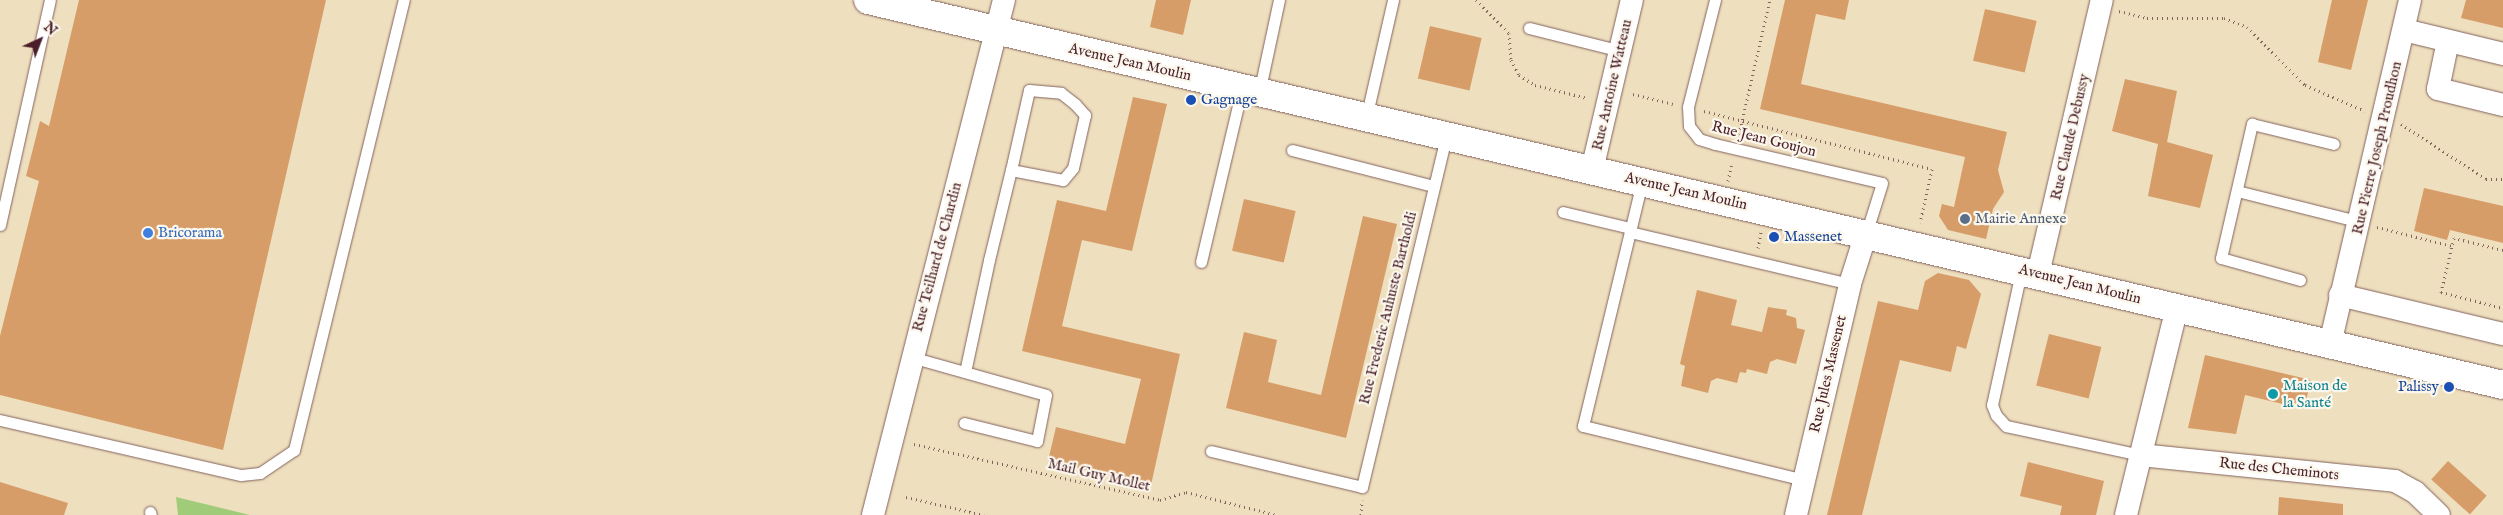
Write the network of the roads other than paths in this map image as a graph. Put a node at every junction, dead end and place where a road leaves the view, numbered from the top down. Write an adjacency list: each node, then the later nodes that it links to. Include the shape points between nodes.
1 (50, 0): 30 (lane)
2 (404, 0): 44 (lane, via 294,450 260,473 241,475)
3 (868, 0): 12 (street, Avenue Jean Moulin)
4 (1004, 0): 12 (street, Rue Teilhard de Chardin)
5 (1279, 0): 17 (lane)
6 (1393, 0): 19 (lane)
7 (1632, 0): 15 (street, Rue Antoine Watteau)
8 (1715, 0): 32 (lane, Rue Jean Goujon, via 1688,108 1689,126 1699,139 1882,182)
9 (2410, 0): 13 (street, Rue Pierre Joseph Proudhon)
10 (2101, 3): 34 (street, Rue Claude Debussy)
11 (1530, 28): 15 (lane)
12 (996, 30): 17 (street, Avenue Jean Moulin); 41 (street, Rue Teilhard de Chardin)
13 (2404, 30): 14 (street); 29 (street, Rue Pierre Joseph Proudhon, via 2384,116)
14 (2448, 41): 16 (street); 18 (street, via 2438,89)
15 (1621, 51): 24 (street, Rue Antoine Watteau)
16 (2503, 54)
17 (1250, 91): 19 (street, Avenue Jean Moulin); 33 (lane)
18 (2503, 105)
19 (1366, 118): 20 (street, Avenue Jean Moulin)
20 (1446, 137): 24 (street, Avenue Jean Moulin); 26 (lane, Rue Frederic Auhuste Bartholdi)
21 (2334, 144): 27 (lane, via 2252,124)
22 (1292, 150): 26 (lane)
23 (1011, 170): 23 (lane, via 1029,90 1061,93 1075,104 1084,115 1073,168 1063,180); 42 (lane)
24 (1592, 170): 25 (street, Avenue Jean Moulin)
25 (1642, 180): 31 (lane); 32 (street, Avenue Jean Moulin)
26 (1434, 186): 46 (lane, Rue Frederic Auhuste Bartholdi, via 1362,487)
27 (2237, 191): 29 (lane); 35 (lane, via 2221,258)
28 (1563, 212): 31 (lane)
29 (2368, 224): 37 (street, Rue Pierre Joseph Proudhon)
30 (0, 225)
31 (1630, 230): 36 (lane); 48 (lane, via 1583,426)
32 (1866, 234): 34 (street, Avenue Jean Moulin); 36 (street, Rue Jules Massenet)
33 (1201, 262)
34 (2030, 272): 38 (street, Avenue Jean Moulin); 47 (lane, via 1992,405 1996,415 2006,426)
35 (2300, 280)
36 (1850, 284): 48 (street, Rue Jules Massenet)
37 (2340, 294): 39 (street); 40 (street, Rue Pierre Joseph Proudhon)
38 (2177, 308): 40 (street, Avenue Jean Moulin); 47 (street)
39 (2503, 334)
40 (2330, 344): 43 (street, Avenue Jean Moulin)
41 (911, 357): 42 (lane); 49 (street, Rue Teilhard de Chardin)
42 (965, 372): 45 (lane, via 1046,395 1037,441)
43 (2503, 385)
44 (0, 420)
45 (964, 423)
46 (1210, 451)
47 (2140, 455): 51 (street); 52 (street, Rue des Cheminots, via 2395,482 2415,492)
48 (1804, 480): 50 (street, Rue Jules Massenet)
49 (873, 515)
50 (1796, 515)
51 (2126, 515)
52 (2439, 515)

